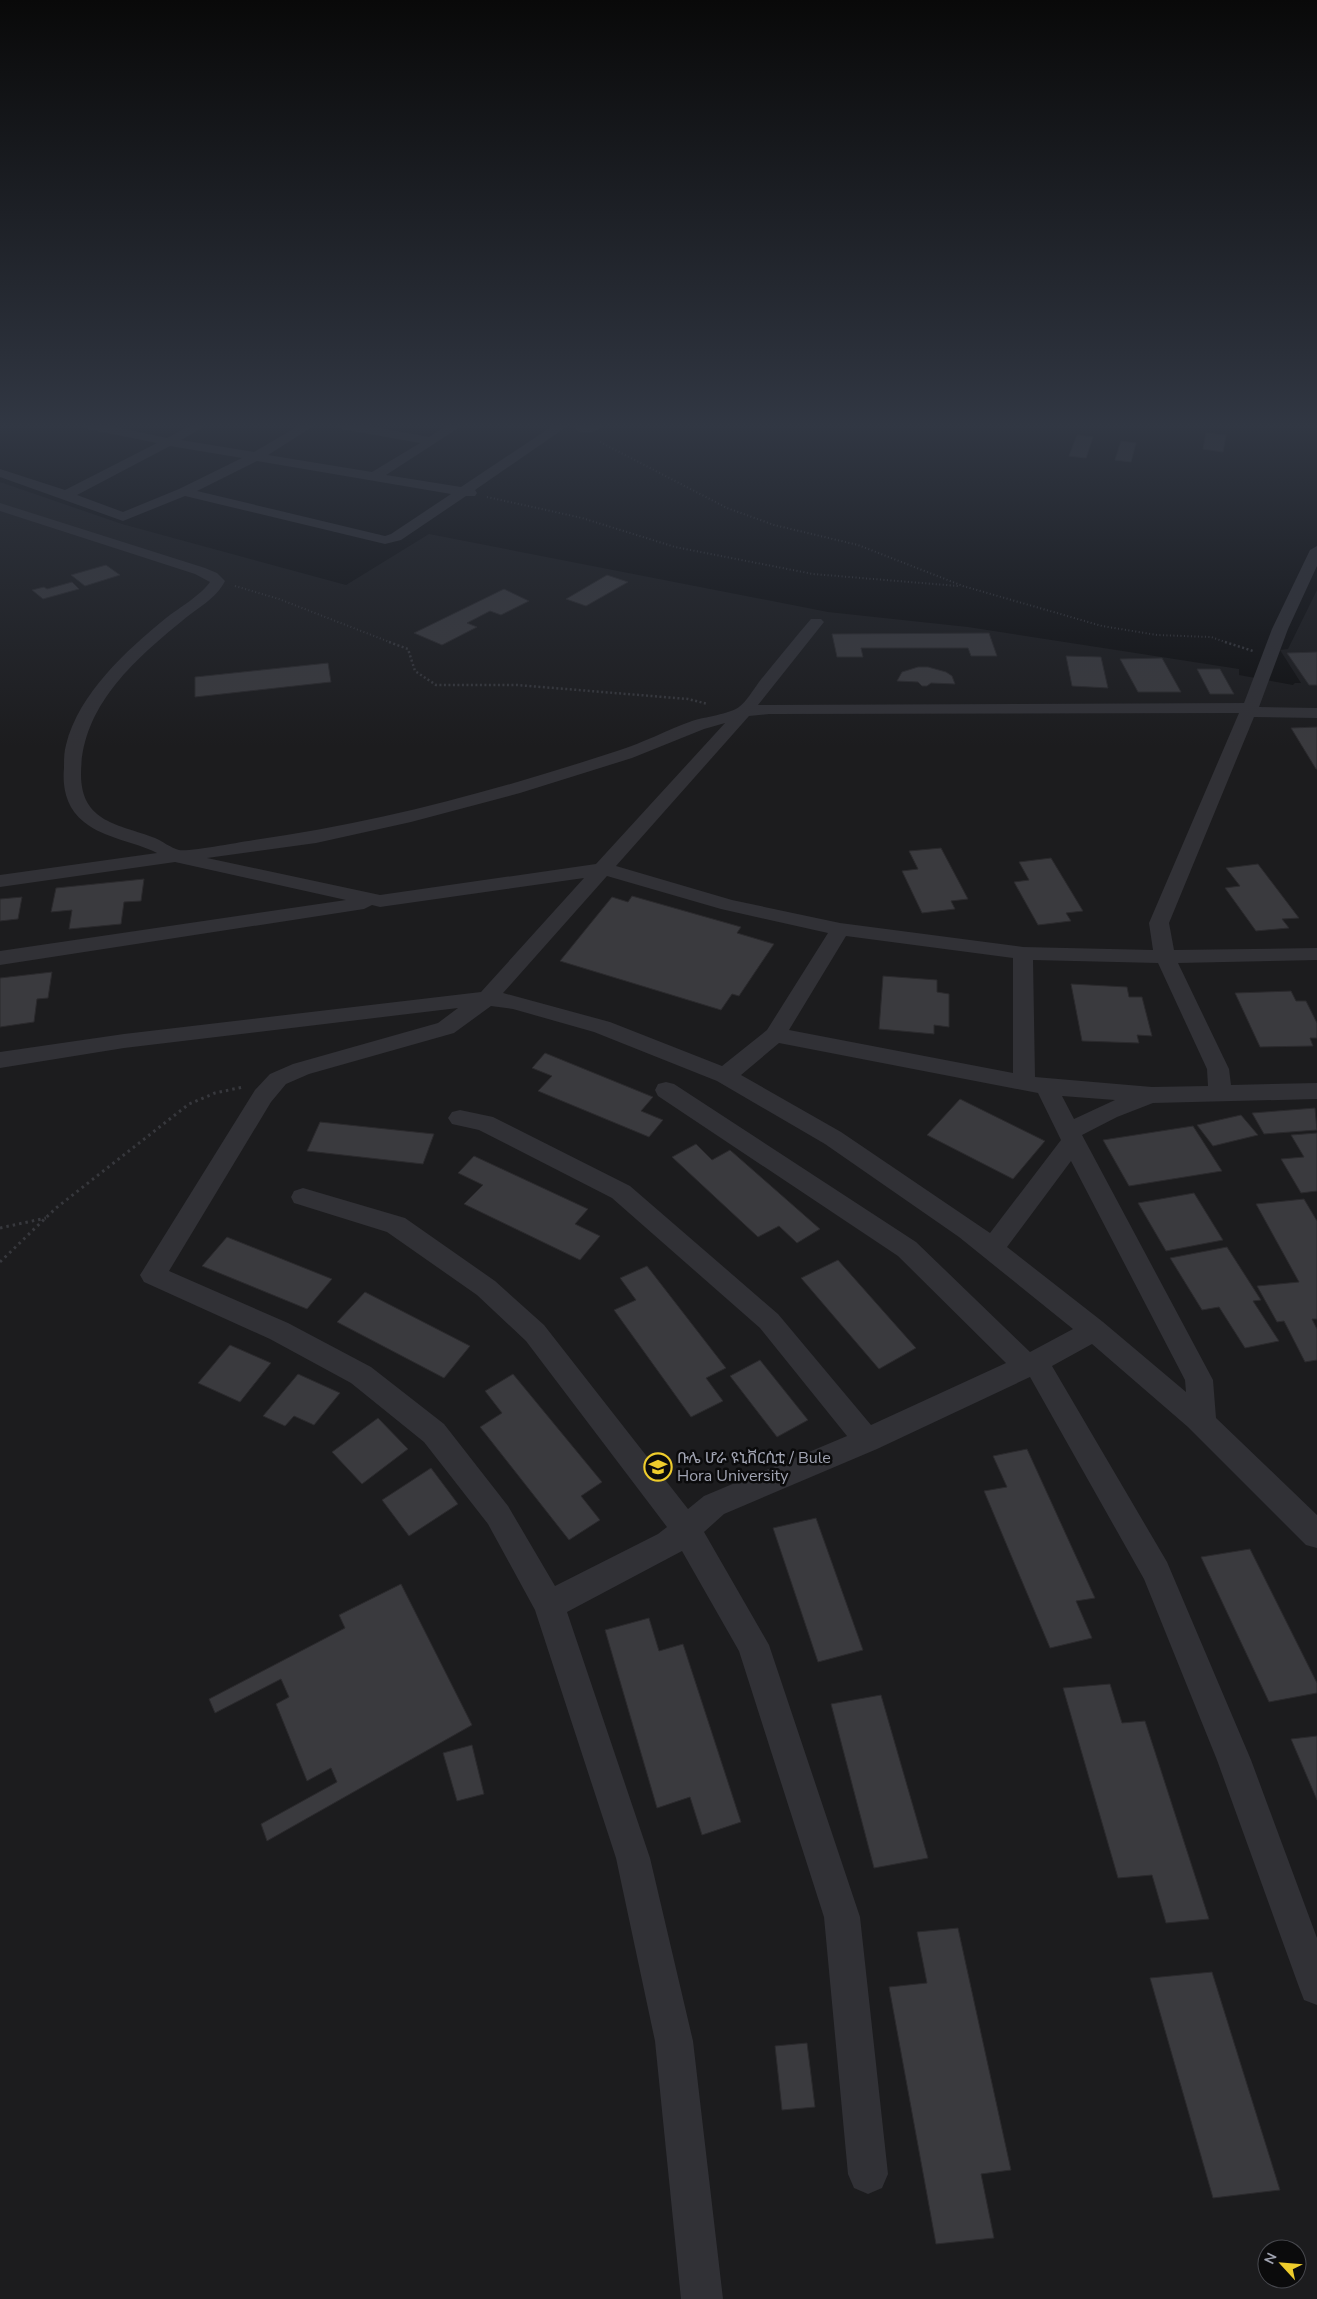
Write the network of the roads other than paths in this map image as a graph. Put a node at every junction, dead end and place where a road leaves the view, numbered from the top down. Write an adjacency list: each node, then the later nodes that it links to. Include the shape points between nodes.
1 (79, 532): 9 (street, via 200,571 218,581 215,587 148,642 89,708 78,737 72,767 74,796 82,811 100,824)
2 (353, 532): 3 (street, via 385,540)
3 (404, 532)
4 (1317, 550): 6 (street, via 1280,629)
5 (816, 622): 7 (street)
6 (1248, 710): 7 (street, via 779,709); 8 (street); 16 (street, via 1159,923)
7 (744, 712): 9 (street, via 514,789 404,818 316,837); 10 (street)
8 (1317, 713)
9 (177, 857): 11 (street); 12 (street)
10 (604, 869): 12 (street); 13 (street, via 728,905); 18 (street)
11 (0, 881)
12 (380, 901): 17 (street)
13 (840, 929): 14 (street); 19 (street)
14 (1023, 953): 16 (street); 22 (street)
15 (1317, 954): 16 (street)
16 (1165, 957): 25 (street, via 1218,1069)
17 (0, 958)
18 (487, 998): 20 (street, via 134,1040); 21 (street, via 514,1002 602,1027); 37 (street, via 446,1028 300,1069 278,1079 263,1096 153,1276 279,1330 361,1375 434,1433 498,1515)
19 (775, 1035): 21 (street); 22 (street)
20 (0, 1060)
21 (725, 1076): 30 (street, via 833,1138)
22 (1035, 1086): 26 (street); 28 (street)
23 (666, 1090): 32 (street, via 907,1249)
24 (1317, 1091): 25 (street)
25 (1220, 1092): 26 (street)
26 (1152, 1095): 28 (street, via 1109,1110)
27 (460, 1118): 34 (street, via 485,1123 621,1192 769,1321)
28 (1071, 1137): 30 (street); 33 (street, via 1199,1380)
29 (303, 1197): 35 (street, via 396,1225 486,1288 535,1333)
30 (993, 1248): 31 (street)
31 (1094, 1330): 32 (street); 33 (street)
32 (1031, 1364): 34 (street); 38 (street, via 1156,1572 1234,1760)
33 (1202, 1423): 36 (street)
34 (867, 1440): 35 (street, via 714,1505)
35 (685, 1528): 37 (street, via 668,1544); 39 (street, via 753,1645 842,1917)
36 (1317, 1535)
37 (549, 1605): 40 (street, via 633,1858 674,2041)
38 (1317, 1987)
39 (868, 2174)
40 (702, 2299)

